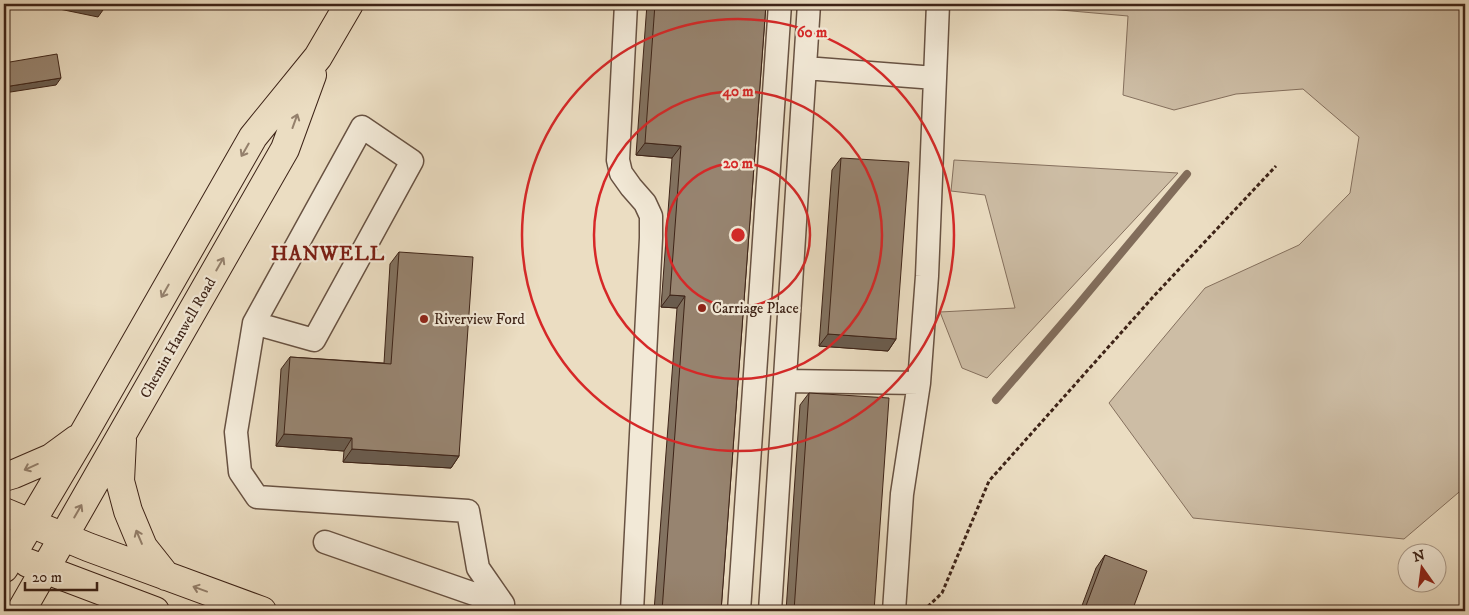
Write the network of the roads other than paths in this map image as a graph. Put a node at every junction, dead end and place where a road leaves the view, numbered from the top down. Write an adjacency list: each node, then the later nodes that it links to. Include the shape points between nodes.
1 (349, 4): 6 (main road, Chemin Hanwell Road)
2 (626, 4): 26 (lane, via 618,160 621,173 645,203 651,216)
3 (780, 4): 27 (lane)
4 (810, 4): 7 (lane)
5 (938, 4): 8 (lane)
6 (318, 57): 12 (main road, Chemin Hanwell Road, one-way to 12, via 253,136); 13 (main road, Chemin Hanwell Road, one-way to 6, via 285,149)
7 (805, 68): 8 (lane); 10 (lane)
8 (935, 78): 11 (lane)
9 (254, 323): 9 (lane, via 314,340 412,161 362,127); 18 (lane, via 236,432 240,472 257,497 468,511 478,568 503,604)
10 (785, 382): 11 (lane); 28 (lane)
11 (919, 383): 29 (lane, via 902,494)
12 (84, 433): 14 (main road, one-way to 14, via 51,458); 16 (main road, Chemin Hanwell Road)
13 (122, 436): 17 (main road, Chemin Hanwell Road, one-way to 13); 21 (main road, one-way to 13, via 143,547 128,511 120,481)
14 (4, 477)
15 (4, 512): 16 (main road)
16 (31, 523): 17 (main road); 19 (main road, Chemin Hanwell Road)
17 (64, 537): 20 (main road, Chemin Hanwell Road); 21 (main road)
18 (325, 542)
19 (6, 560): 20 (main road)
20 (45, 569): 22 (main road); 23 (main road, Chemin Hanwell Road)
21 (166, 576): 25 (main road, one-way to 21)
22 (150, 609): 24 (main road)
23 (21, 611)
24 (97, 611)
25 (262, 611)
26 (632, 611)
27 (739, 611)
28 (770, 611)
29 (894, 611)

